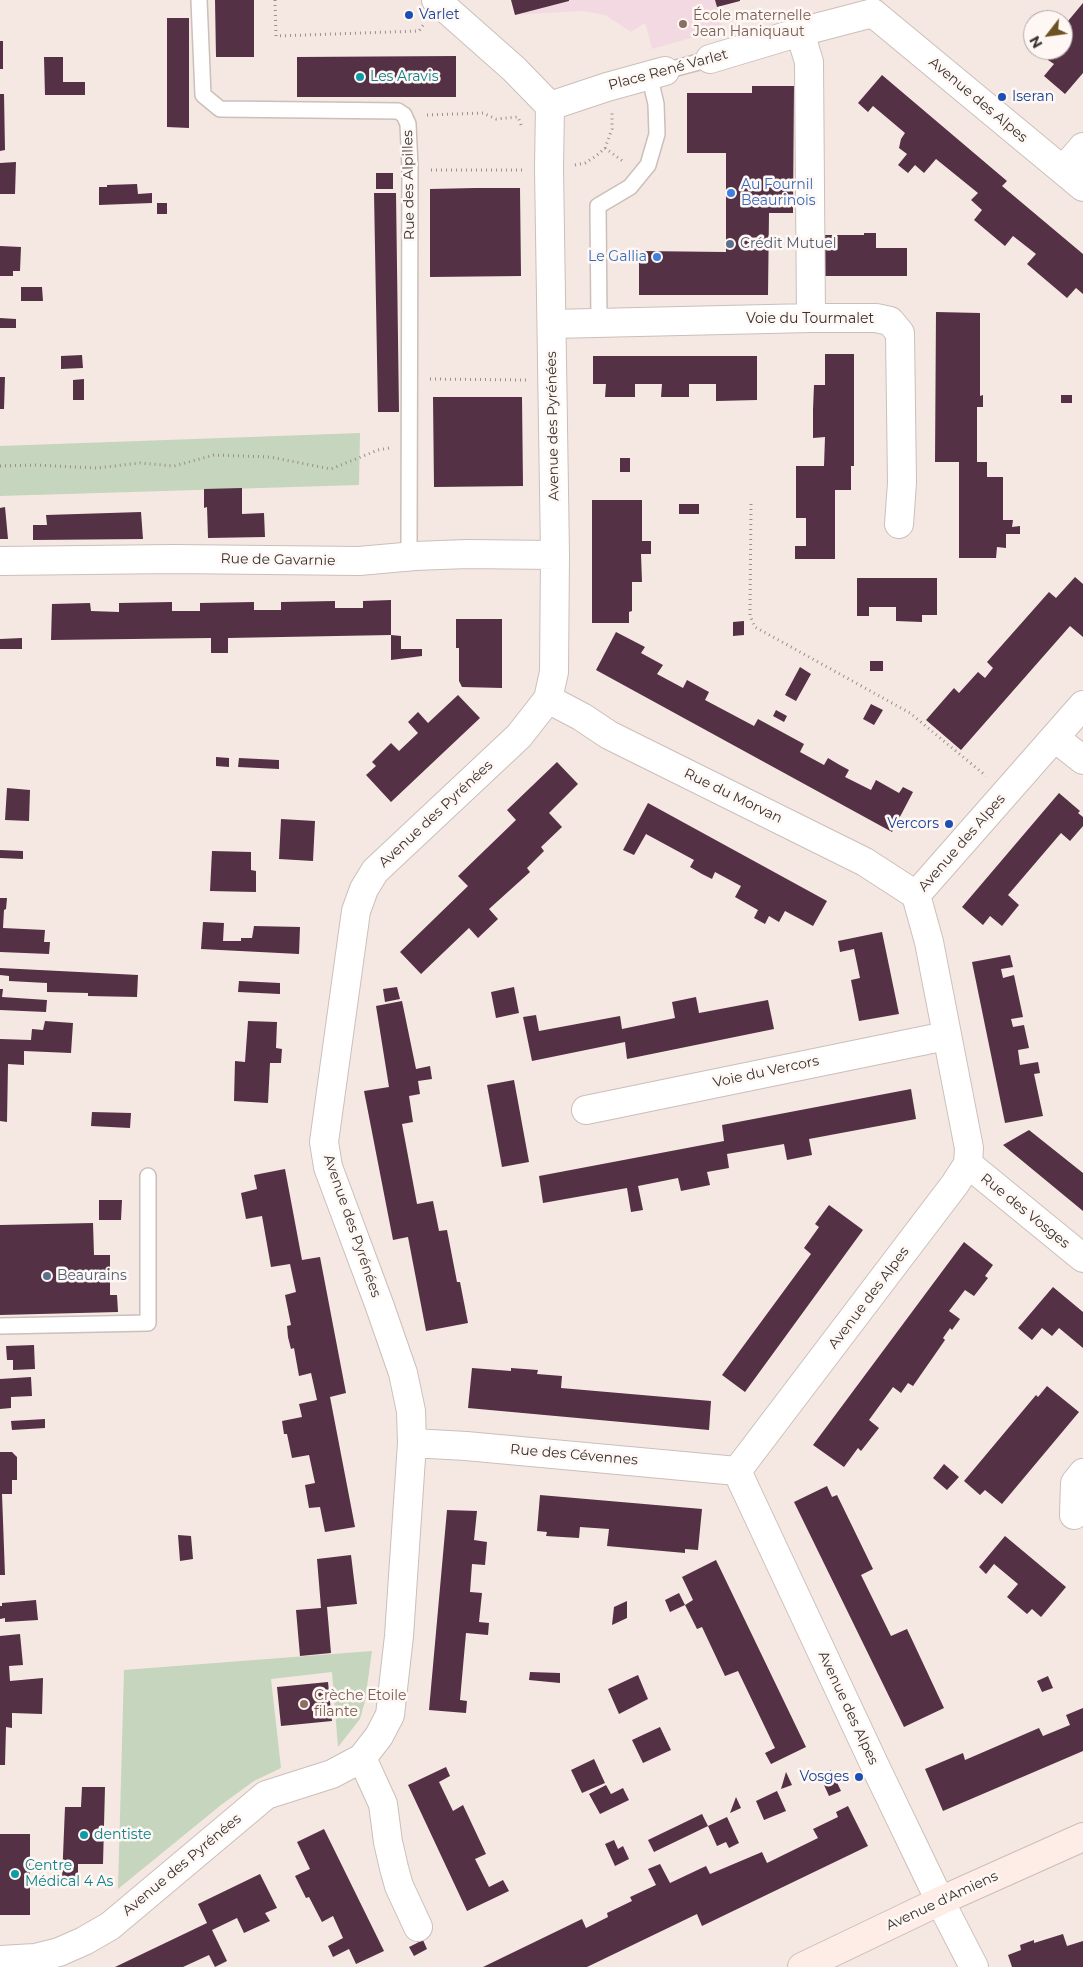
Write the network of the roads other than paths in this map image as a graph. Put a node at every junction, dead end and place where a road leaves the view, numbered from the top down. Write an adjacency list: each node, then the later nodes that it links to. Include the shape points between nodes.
1 (199, 0): 15 (lane, Rue des Alpilles, via 203,96 220,109 398,111 408,124 409,544)
2 (438, 2): 7 (street, via 514,69)
3 (874, 7): 4 (street, Avenue des Alpes); 9 (street, Avenue des Alpes)
4 (800, 32): 5 (street, Place René Varlet); 10 (street, via 809,62)
5 (710, 59): 6 (lane, Place René Varlet)
6 (657, 73): 7 (street, Place René Varlet); 11 (lane, via 657,134 648,165 630,187 598,206)
7 (550, 106): 12 (street, Avenue des Pyrénées)
8 (1083, 147): 9 (street)
9 (1073, 178)
10 (811, 318): 11 (street, Voie du Tourmalet); 13 (street, Voie du Tourmalet, via 876,318 890,321 900,333 902,483)
11 (599, 322): 12 (street, Voie du Tourmalet)
12 (552, 324): 14 (street, Avenue des Pyrénées)
13 (899, 524)
14 (555, 555): 15 (street, Rue de Gavarnie); 17 (street, Avenue des Pyrénées, via 554,672)
15 (415, 556): 16 (street, Rue de Gavarnie, via 359,561)
16 (0, 561)
17 (548, 699): 21 (street, Rue du Morvan, via 582,716 609,735 864,862); 28 (street, Avenue des Pyrénées, via 519,736 375,871 356,911 324,1142 328,1167 403,1373 411,1411)
18 (1083, 705): 19 (street, Avenue des Alpes)
19 (1055, 738): 20 (street); 21 (street, Avenue des Alpes)
20 (1083, 760)
21 (916, 896): 22 (street, Avenue des Alpes, via 929,942)
22 (946, 1036): 23 (street, Voie du Vercors); 24 (street, Avenue des Alpes, via 968,1148)
23 (586, 1110)
24 (968, 1164): 26 (street, Rue des Vosges); 29 (street, Avenue des Alpes)
25 (148, 1176): 27 (lane, via 148,1323)
26 (1083, 1258)
27 (0, 1326)
28 (412, 1443): 29 (street, Rue des Cévennes); 32 (street, Avenue des Pyrénées, via 399,1636 390,1715)
29 (737, 1471): 34 (street, Avenue des Alpes)
30 (1083, 1473): 31 (street, via 1075,1482)
31 (1074, 1515)
32 (362, 1758): 35 (street, via 383,1804 394,1868); 36 (street, Avenue des Pyrénées, via 332,1774 266,1795 110,1926 84,1941 35,1958)
33 (1083, 1837): 34 (main road, Avenue d'Amiens)
34 (940, 1900): 37 (main road, Avenue d'Amiens); 38 (street, Avenue des Alpes)
35 (418, 1926)
36 (0, 1960)
37 (802, 1967)
38 (974, 1967)

